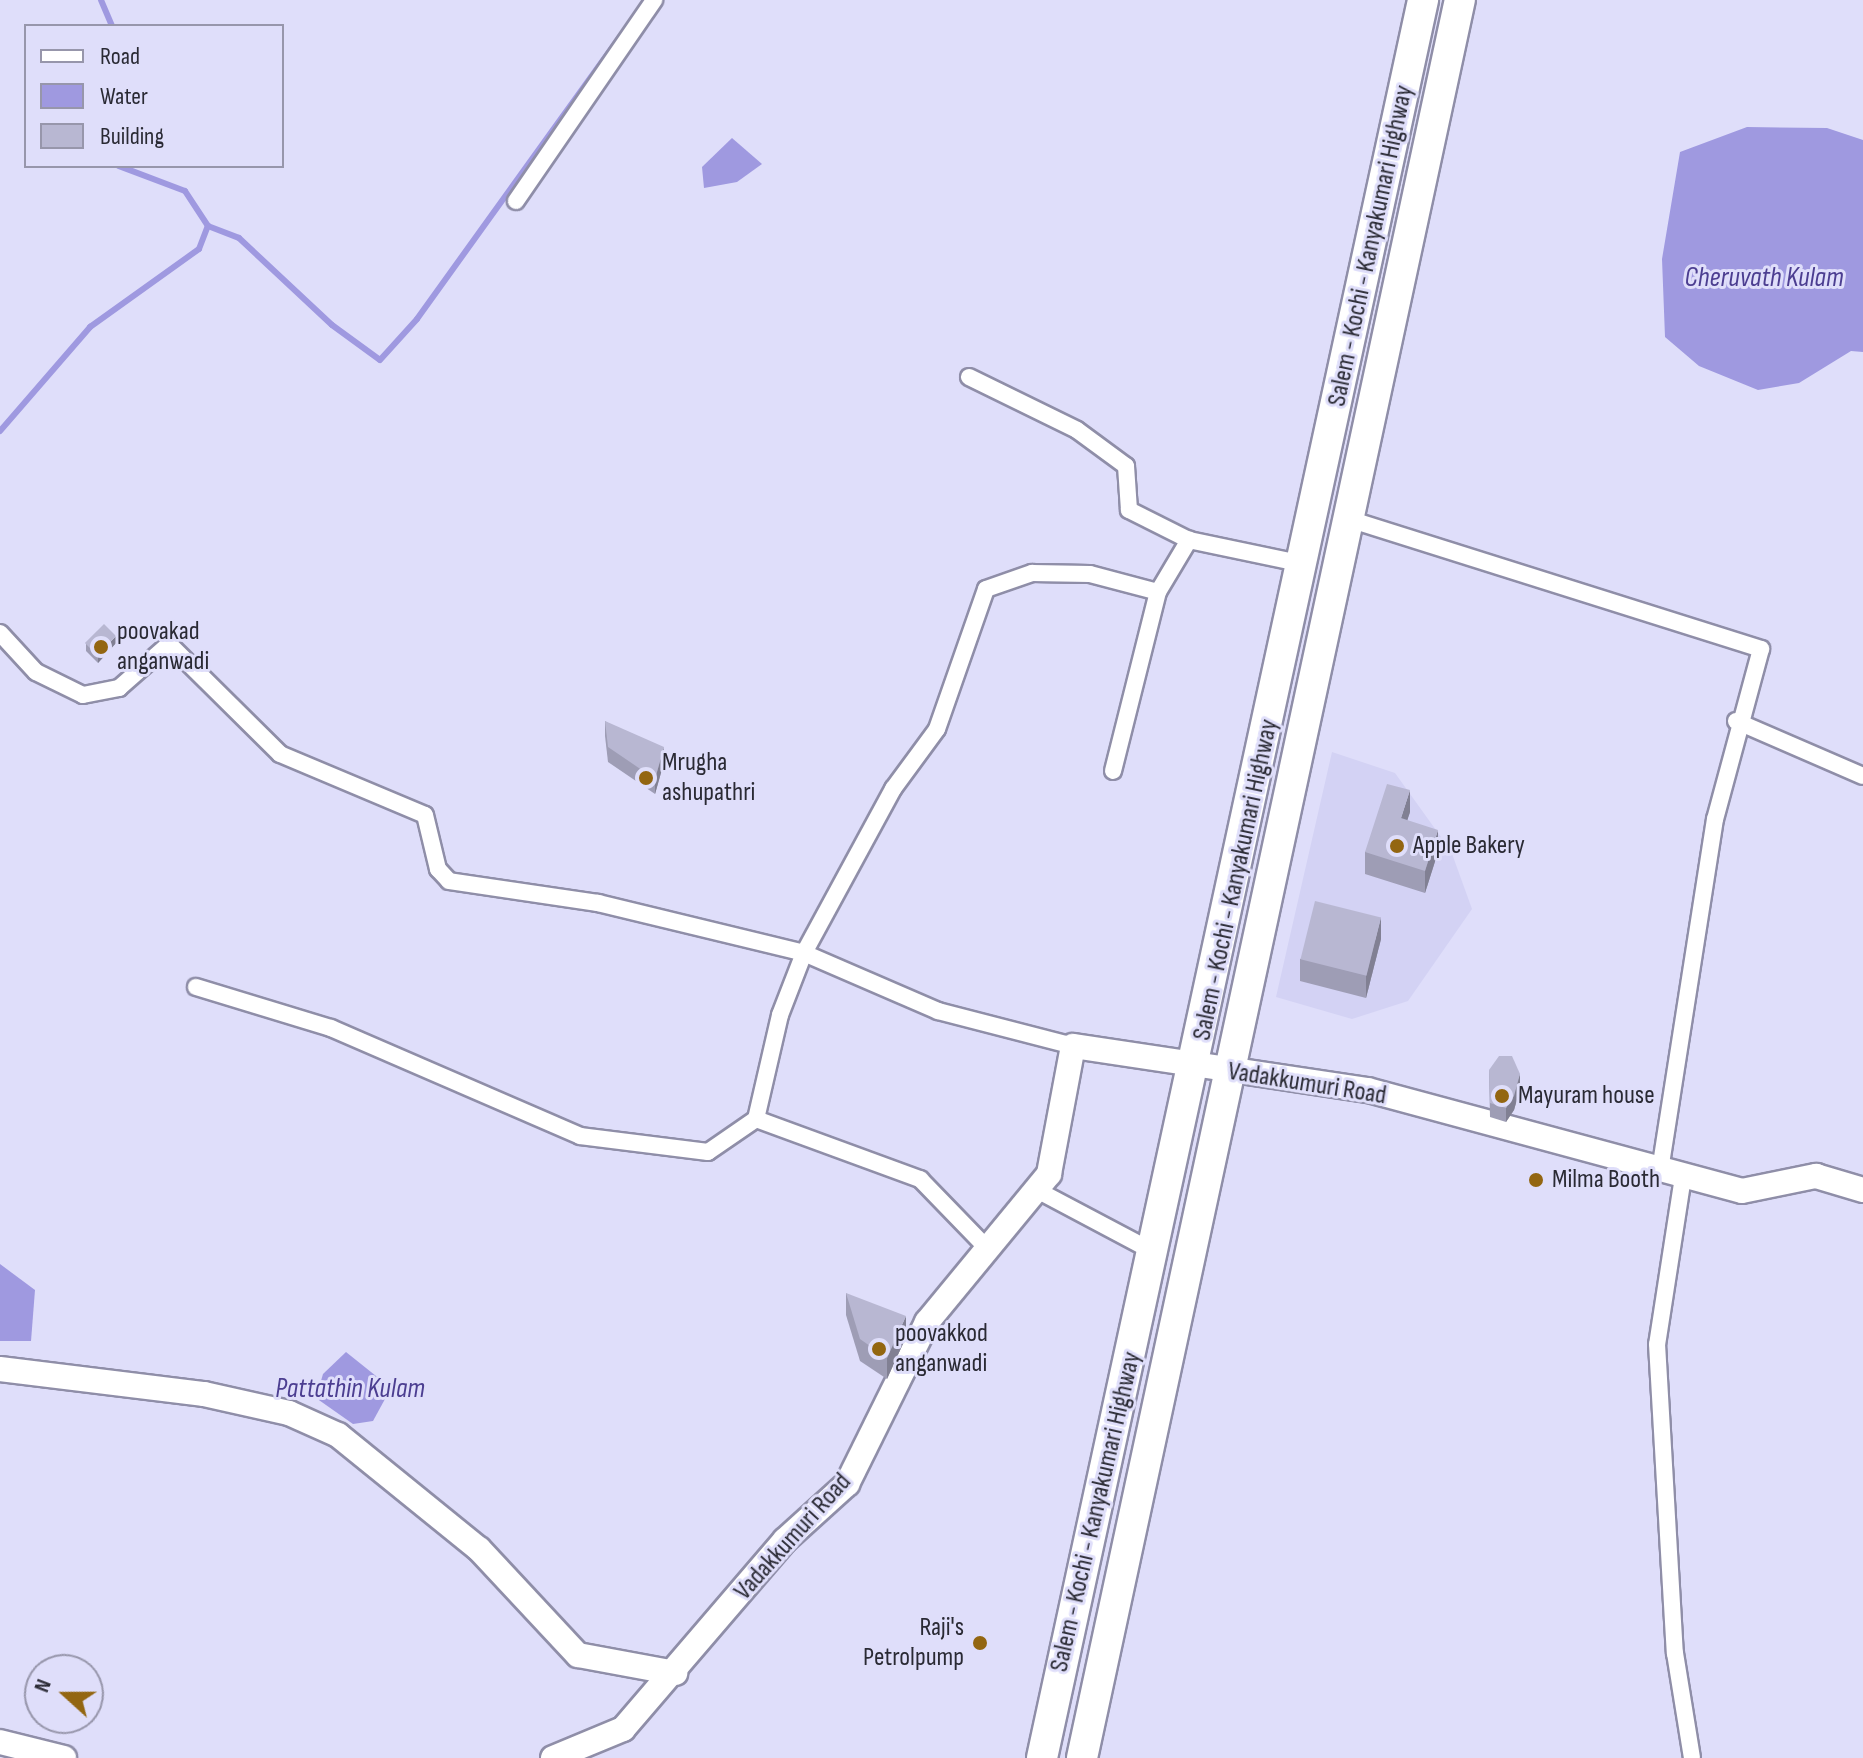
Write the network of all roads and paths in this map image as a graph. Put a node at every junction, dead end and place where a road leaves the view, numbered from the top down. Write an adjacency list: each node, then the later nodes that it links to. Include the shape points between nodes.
1 (654, 0): 4 (street)
2 (1423, 0): 8 (highway, Salem - Kochi - Kanyakumari Highway)
3 (1460, 0): 6 (highway, Salem - Kochi - Kanyakumari Highway)
4 (516, 201)
5 (969, 377): 7 (street, via 1077,430 1114,457 1126,466 1129,510)
6 (1352, 520): 11 (street, via 1761,649); 18 (highway, Salem - Kochi - Kanyakumari Highway)
7 (1189, 540): 8 (street); 9 (street)
8 (1304, 564): 17 (highway, Salem - Kochi - Kanyakumari Highway)
9 (1158, 592): 12 (street); 14 (street, via 1090,574 1032,573 986,589 937,729 893,789)
10 (0, 633): 14 (street, via 36,672 83,695 119,688 169,644 280,754 425,815 438,869 449,881 598,903)
11 (1736, 721): 13 (street); 20 (street, via 1679,1017)
12 (1113, 771)
13 (1863, 776)
14 (804, 953): 16 (street, via 938,1011); 19 (street, via 780,1015)
15 (196, 987): 19 (street, via 331,1028 529,1117 616,1145 708,1152)
16 (1073, 1046): 17 (street, Vadakkumuri Road); 21 (street, Vadakkumuri Road, via 1052,1163)
17 (1197, 1067): 18 (street, Vadakkumuri Road); 24 (highway, Salem - Kochi - Kanyakumari Highway)
18 (1234, 1071): 20 (street, Vadakkumuri Road, via 1368,1090); 32 (highway, Salem - Kochi - Kanyakumari Highway)
19 (756, 1119): 23 (street, via 920,1179)
20 (1672, 1174): 22 (street, Vadakkumuri Road, via 1742,1191 1816,1176); 33 (street, via 1657,1344 1675,1653)
21 (1035, 1189): 23 (street, Vadakkumuri Road); 24 (street)
22 (1863, 1190)
23 (986, 1247): 26 (street, Vadakkumuri Road, via 927,1322 847,1484 785,1540)
24 (1156, 1253): 31 (highway, Salem - Kochi - Kanyakumari Highway)
25 (0, 1369): 26 (street, via 204,1394 301,1419 338,1435 479,1549 578,1655)
26 (675, 1673): 28 (street, Vadakkumuri Road, via 623,1729)
27 (0, 1742): 29 (street)
28 (584, 1751): 30 (street, Vadakkumuri Road)
29 (64, 1758)
30 (553, 1758)
31 (1042, 1758)
32 (1082, 1758)
33 (1692, 1758)

